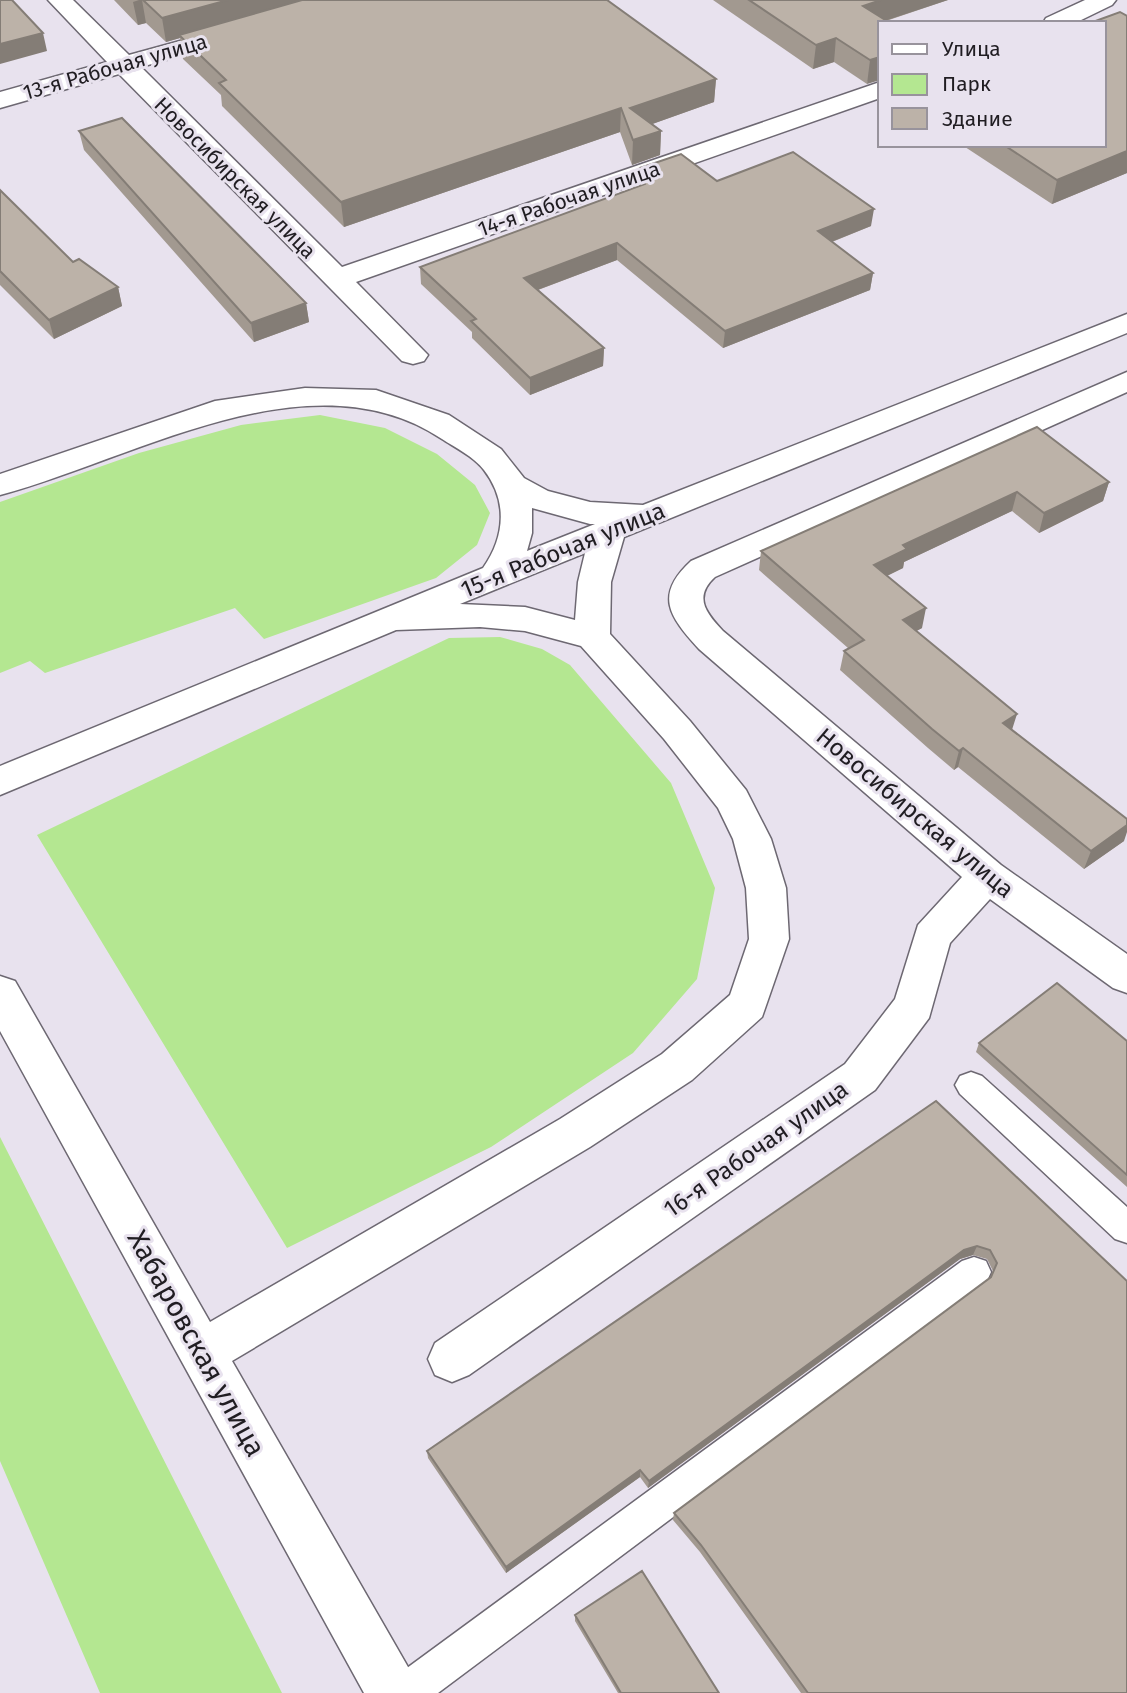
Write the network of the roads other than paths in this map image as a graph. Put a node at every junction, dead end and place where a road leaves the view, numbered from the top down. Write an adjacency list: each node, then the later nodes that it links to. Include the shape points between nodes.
1 (60, 0): 5 (main road, Новосибирская улица)
2 (1104, 0): 3 (main road)
3 (1059, 21)
4 (249, 29): 5 (main road, 13-я Рабочая улица)
5 (122, 65): 7 (main road, 13-я Рабочая улица); 8 (main road, Новосибирская улица)
6 (878, 91): 8 (main road, 14-я Рабочая улица)
7 (0, 100)
8 (336, 279): 10 (main road, Новосибирская улица)
9 (1127, 323): 14 (main road, 15-я Рабочая улица)
10 (412, 355)
11 (1127, 381): 20 (main road, Новосибирская улица, via 703,569 688,583 685,598 690,617 711,640)
12 (0, 485): 13 (main road, via 215,411 305,397 376,400 438,422 489,456)
13 (513, 485): 14 (main road, via 537,499 590,513 632,515); 16 (main road, via 519,526 515,543)
14 (664, 509): 15 (main road, 15-я Рабочая улица)
15 (611, 530): 16 (main road, 15-я Рабочая улица); 18 (main road, via 594,574)
16 (495, 577): 17 (main road, 15-я Рабочая улица)
17 (396, 618): 18 (main road, via 480,615 525,619); 19 (main road, 15-я Рабочая улица)
18 (593, 637): 26 (main road, via 706,765 733,800 752,839 766,888 769,939 747,1005 677,1067 587,1125)
19 (0, 781)
20 (987, 876): 21 (main road, Новосибирская улица); 27 (main road, 16-я Рабочая улица, via 932,936 914,1006 860,1077)
21 (1121, 962)
22 (0, 993): 26 (main road, Хабаровская улица)
23 (971, 1086): 24 (lane)
24 (1127, 1228)
25 (974, 1272): 29 (lane)
26 (202, 1353): 28 (main road, Хабаровская улица)
27 (452, 1359)
28 (393, 1693)
29 (406, 1693)

